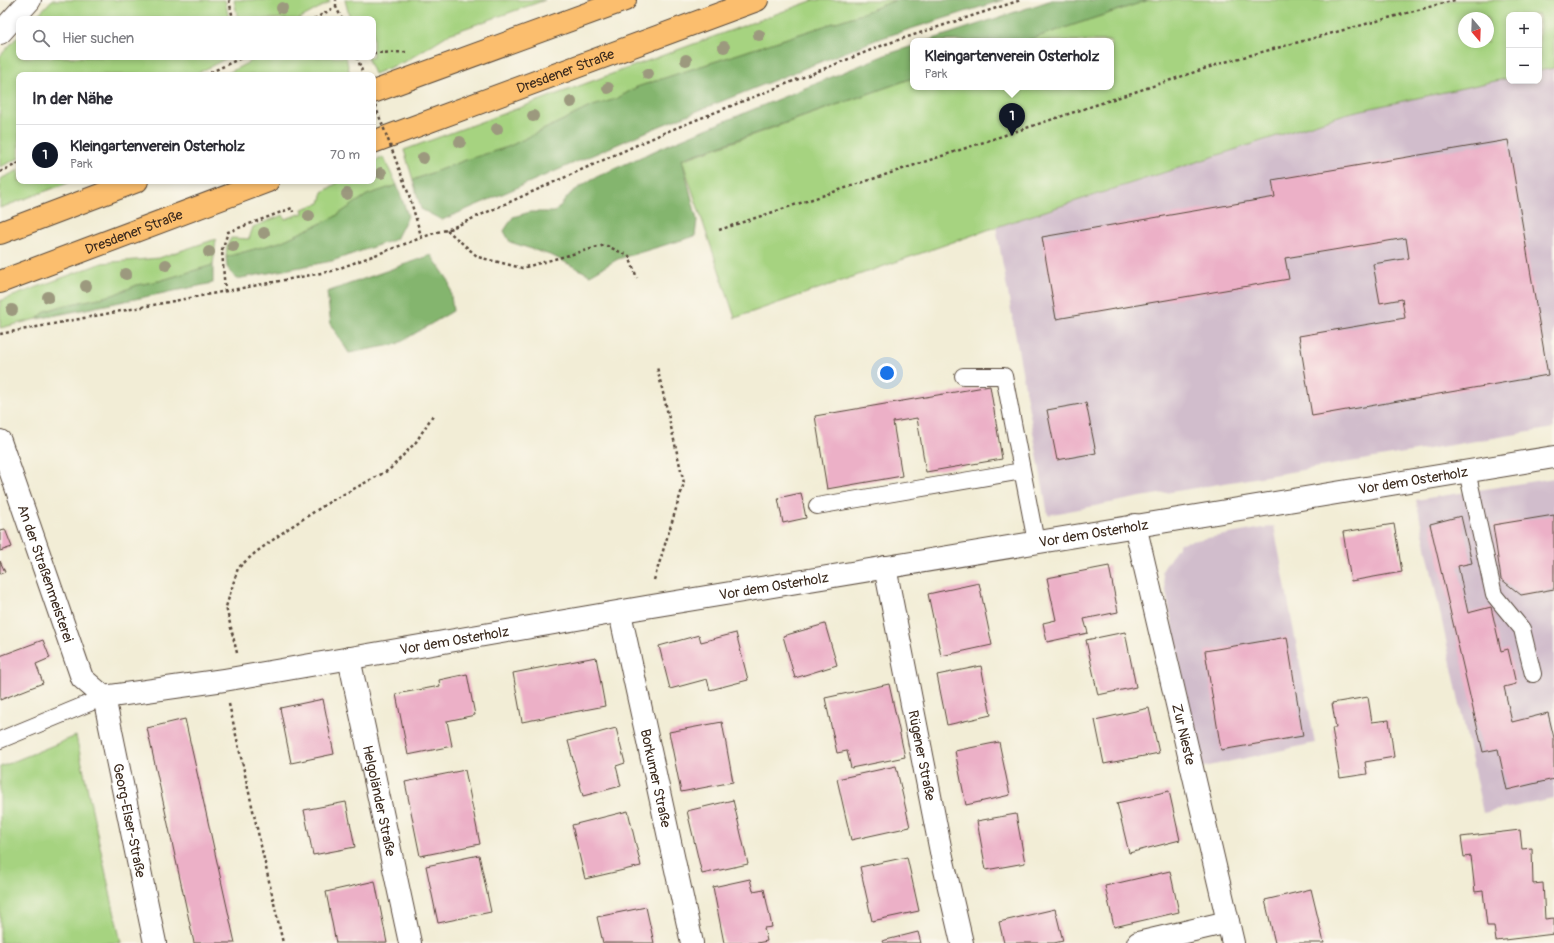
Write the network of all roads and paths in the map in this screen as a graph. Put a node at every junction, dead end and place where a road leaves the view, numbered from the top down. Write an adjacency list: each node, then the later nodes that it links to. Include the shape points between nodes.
1 (30, 0): 12 (street)
2 (229, 0): 9 (path)
3 (336, 0): 8 (path)
4 (625, 0): 17 (main road)
5 (757, 0): 19 (main road, Dresdener Straße)
6 (1021, 0): 25 (path, via 886,44 666,132)
7 (1455, 0): 26 (path, via 1225,62)
8 (336, 7): 10 (path); 11 (path)
9 (232, 16)
10 (320, 16)
11 (340, 16)
12 (0, 33)
13 (236, 60): 15 (path)
14 (358, 60): 16 (path)
15 (211, 72)
16 (363, 72)
17 (376, 91)
18 (376, 108): 28 (path, bridge, via 409,195)
19 (376, 141)
20 (16, 164): 21 (path)
21 (0, 172)
22 (130, 184): 27 (main road)
23 (260, 184): 30 (main road, Dresdener Straße)
24 (293, 212): 31 (path, via 292,208 228,232 222,250)
25 (447, 230): 28 (path); 29 (path, via 478,257 522,268 605,244 629,256)
26 (719, 230)
27 (0, 233)
28 (422, 239): 31 (path, via 332,271)
29 (637, 278)
30 (0, 282)
31 (225, 292): 32 (path)
32 (0, 334)
33 (657, 367): 44 (path, via 684,482)
34 (963, 376): 39 (lane, via 1004,376)
35 (433, 415): 48 (path, via 416,442 389,470 331,501 289,528 238,568 226,607)
36 (0, 441): 49 (street, An der Straßenmeisterei, via 82,678)
37 (1554, 457): 38 (street, Vor dem Osterholz)
38 (1467, 471): 41 (street, Vor dem Osterholz); 47 (lane, via 1494,595 1522,629)
39 (1022, 472): 40 (lane); 42 (lane)
40 (818, 506)
41 (1135, 526): 42 (street, Vor dem Osterholz); 51 (street, Zur Nieste)
42 (1036, 542): 43 (street, Vor dem Osterholz)
43 (885, 567): 44 (street, Vor dem Osterholz); 56 (street, Rügener Straße, via 942,857)
44 (646, 607): 45 (street, Vor dem Osterholz)
45 (620, 613): 46 (street, Vor dem Osterholz); 55 (street, Borkumer Straße)
46 (349, 658): 48 (street, Vor dem Osterholz); 54 (street, Helgoländer Straße)
47 (1534, 674)
48 (234, 678): 49 (street, Vor dem Osterholz); 53 (path)
49 (104, 698): 50 (lane, Vor dem Osterholz); 52 (street, Georg-Elser-Straße)
50 (0, 740)
51 (1228, 922): 57 (street); 58 (street, Zur Nieste)
52 (155, 943)
53 (283, 943)
54 (410, 943)
55 (692, 943)
56 (962, 943)
57 (1138, 943)
58 (1233, 943)

